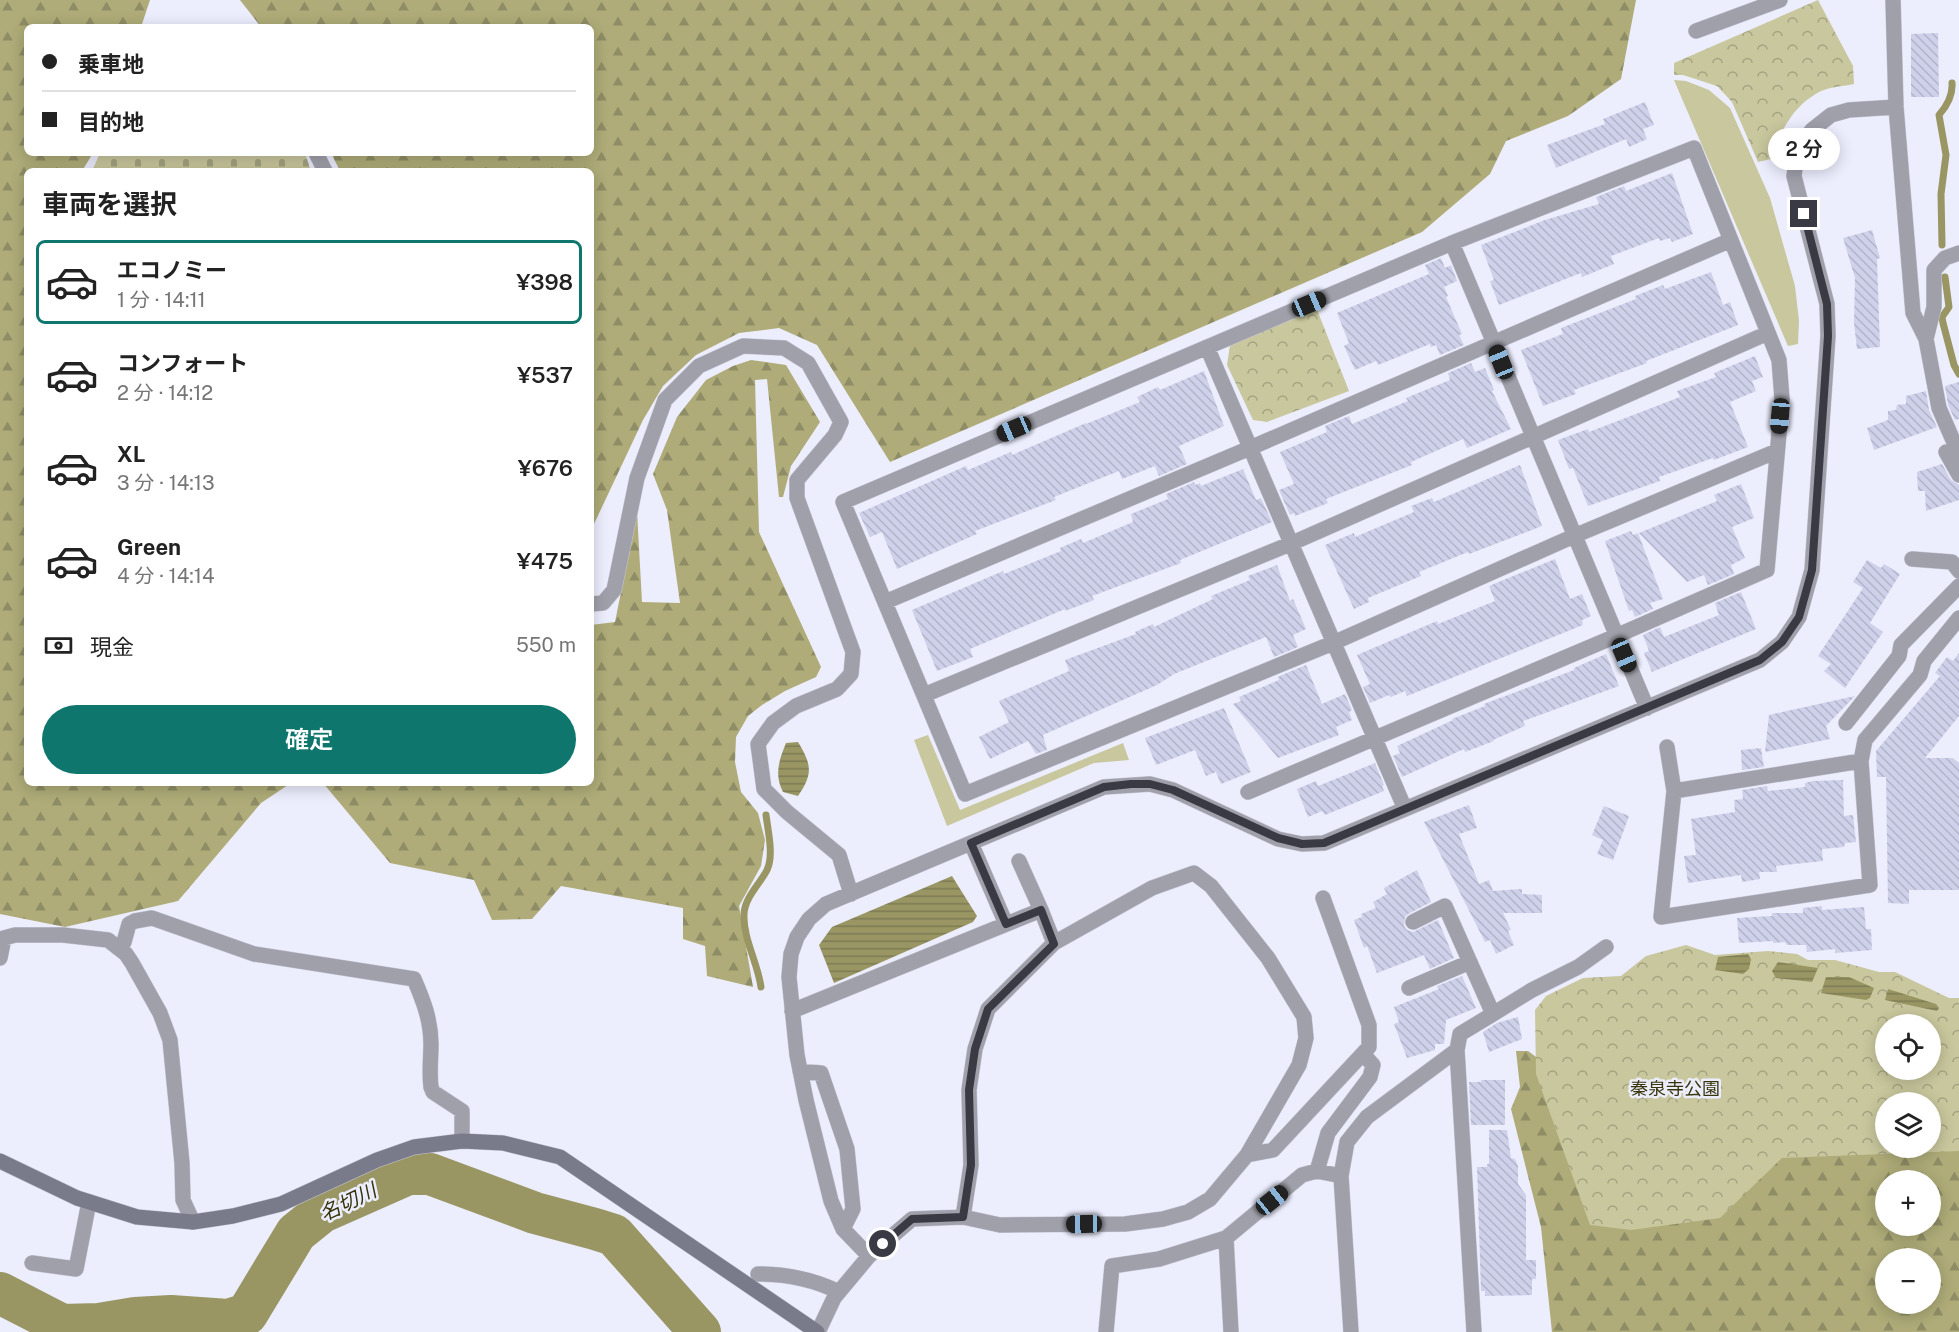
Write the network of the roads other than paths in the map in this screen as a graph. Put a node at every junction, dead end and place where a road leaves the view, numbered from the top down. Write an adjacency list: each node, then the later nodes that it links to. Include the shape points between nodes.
1 (1780, 0): 3 (street)
2 (1893, 0): 4 (street)
3 (1696, 31)
4 (1896, 107): 9 (street, via 1913,314); 28 (street, via 1831,115 1812,130 1797,154 1794,176 1827,304 1828,336 1812,570 1799,617 1782,642 1760,660)
5 (1731, 240): 6 (street, via 1694,148); 8 (street); 10 (street)
6 (1452, 243): 10 (street); 11 (street)
7 (1959, 253): 9 (street, via 1945,258 1934,270 1934,307)
8 (1768, 333): 12 (street); 14 (street, via 1779,360 1782,399)
9 (1926, 339): 15 (street)
10 (1493, 342): 12 (street); 13 (street)
11 (1207, 347): 13 (street); 22 (street, via 843,502)
12 (1533, 438): 17 (street); 18 (street)
13 (1250, 448): 18 (street); 22 (street)
14 (1777, 451): 17 (street); 25 (street, via 1767,570)
15 (1952, 453): 16 (street)
16 (1959, 475)
17 (1574, 536): 25 (street); 26 (street)
18 (1290, 544): 26 (street); 27 (street)
19 (1912, 559): 20 (street, via 1952,562)
20 (1959, 571)
21 (1959, 586): 29 (street, via 1901,645 1899,656)
22 (885, 602): 27 (street)
23 (594, 604): 38 (street, via 603,603 614,590 638,478 665,400 699,366 743,346 784,348 808,363 841,422 835,435 796,480 796,498 853,652 851,674 837,689 796,706 773,723 758,744 764,789 839,855)
24 (1959, 618): 32 (street, via 1924,661 1920,675 1866,740)
25 (1616, 636): 28 (street); 30 (street)
26 (1333, 643): 27 (street, via 965,794); 30 (street)
27 (924, 695)
28 (1647, 708): 35 (street)
29 (1846, 723)
30 (1374, 738): 34 (street); 35 (street)
31 (1667, 747): 33 (street)
32 (1861, 761): 33 (street); 33 (street, via 1870,885 1661,917)
33 (1674, 791)
34 (1248, 792)
35 (1405, 809): 36 (street, via 1324,843 1302,844 1278,838 1173,790 1131,784 1104,787)
36 (971, 843): 38 (street); 42 (street)
37 (1019, 861): 40 (street)
38 (851, 894): 49 (street, via 826,904 796,937 789,977)
39 (1323, 898): 52 (street, via 1370,1026 1370,1047)
40 (1041, 910): 42 (street); 43 (street)
41 (1413, 922): 47 (street, via 1445,906)
42 (1006, 924): 49 (street)
43 (1054, 944): 55 (street, via 1152,888 1194,873 1211,886 1268,958 1304,1017 1306,1038 1299,1065); 60 (street, via 988,1009 975,1049 969,1090 971,1165)
44 (1606, 947): 50 (street, via 1578,968)
45 (118, 948): 46 (street, via 108,940 78,936 15,935 4,938); 54 (street, via 129,924 152,918 254,954 414,979 429,1024 430,1087 462,1111); 61 (street, via 132,963 170,1040 183,1200)
46 (0, 958)
47 (1470, 962): 48 (street); 50 (street)
48 (1409, 988)
49 (792, 1011): 53 (street)
50 (1493, 1014): 51 (street, via 1460,1034)
51 (1457, 1050): 58 (street, via 1367,1117 1347,1142); 72 (street)
52 (1363, 1054): 55 (street, via 1273,1150); 57 (street, via 1373,1065 1370,1077 1328,1134)
53 (800, 1071): 62 (street, via 831,1201); 62 (street, via 821,1073 847,1149 853,1209)
54 (462, 1141): 61 (street, via 414,1147 376,1160 281,1204); 68 (street, via 503,1143 560,1157)
55 (1247, 1155): 60 (street, via 1210,1199 1188,1212 1162,1219 1125,1224 1000,1226)
56 (0, 1161): 59 (street)
57 (1317, 1171): 58 (street); 63 (street, via 1302,1175)
58 (1341, 1176): 71 (street)
59 (89, 1202): 61 (street, via 137,1217); 65 (street, via 76,1269)
60 (963, 1217): 64 (street, via 912,1219)
61 (193, 1222)
62 (843, 1229): 64 (street)
63 (1226, 1238): 69 (street, via 1159,1259 1112,1266); 70 (street)
64 (869, 1256): 67 (street)
65 (32, 1263)
66 (758, 1274): 67 (street, via 823,1284)
67 (839, 1292): 68 (street)
68 (818, 1332)
69 (1106, 1332)
70 (1231, 1332)
71 (1351, 1332)
72 (1474, 1332)

